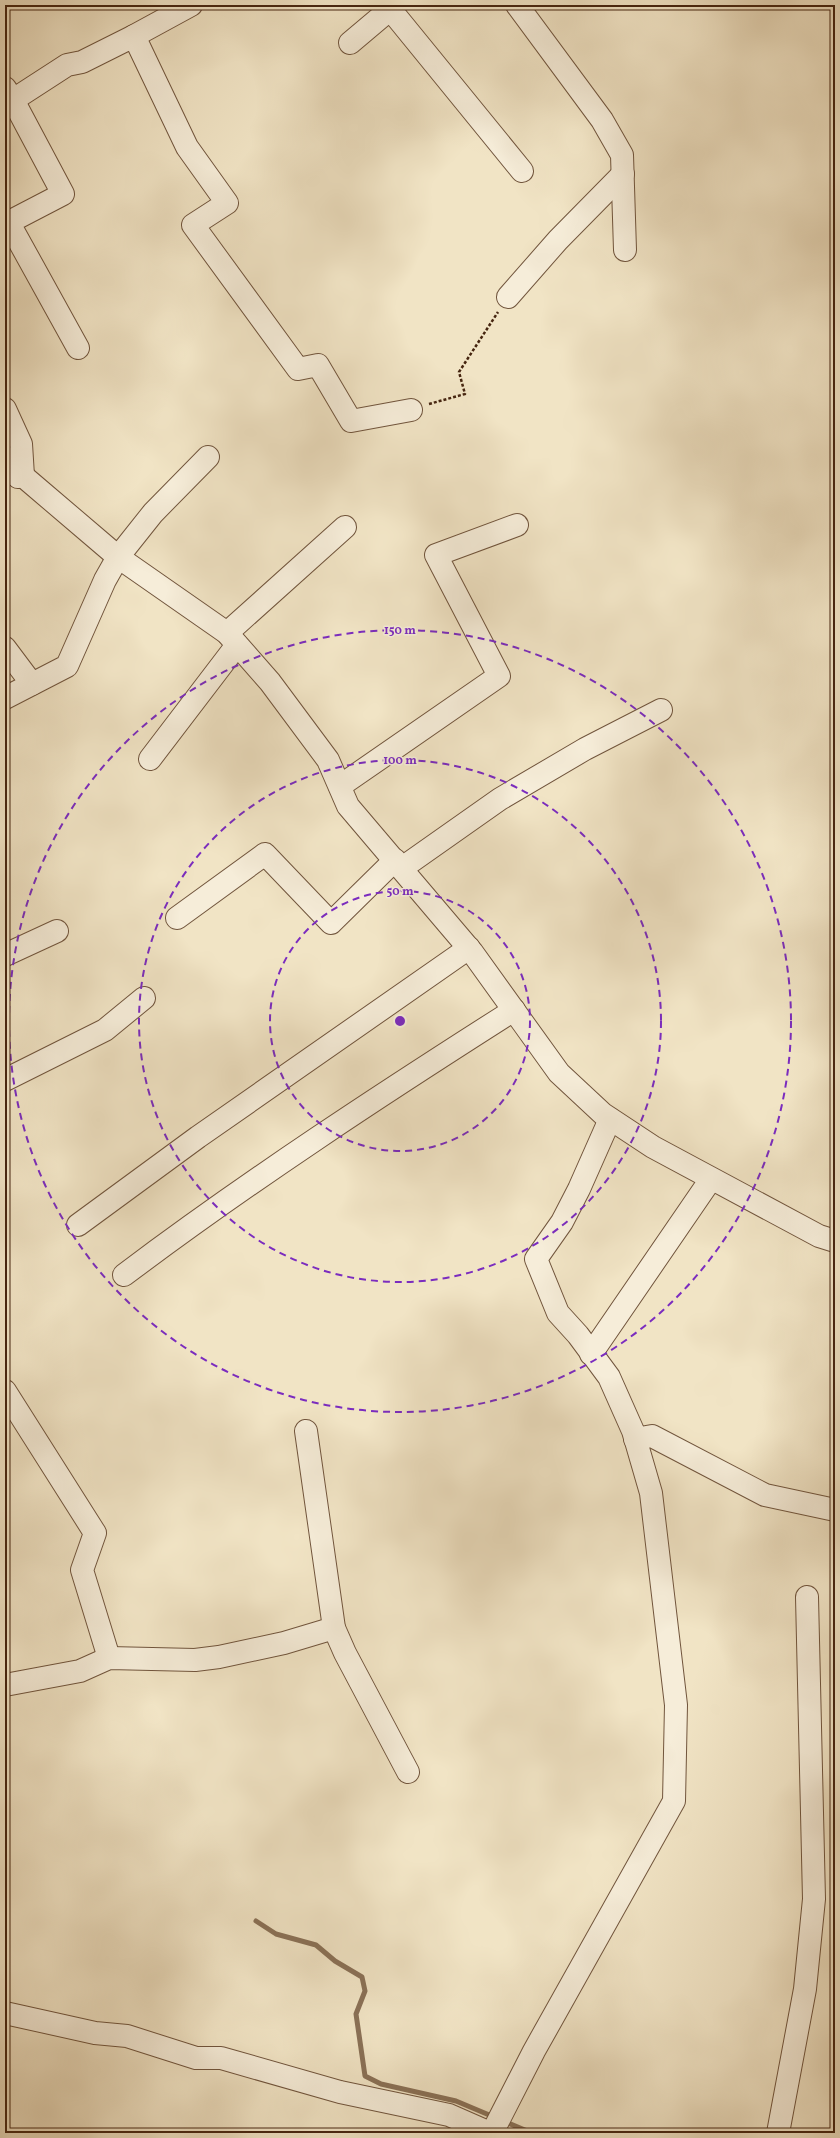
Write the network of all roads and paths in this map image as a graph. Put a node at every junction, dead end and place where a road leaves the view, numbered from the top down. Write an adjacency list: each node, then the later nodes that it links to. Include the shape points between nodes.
1 (191, 5): 4 (street)
2 (517, 5): 8 (street, via 602,120 622,155)
3 (393, 7): 5 (street); 7 (street)
4 (134, 36): 6 (street, via 82,62 66,65); 13 (street, via 187,147 227,203 193,225 298,369 318,365 351,421)
5 (350, 43)
6 (9, 94): 11 (street, via 63,194 13,220 10,225)
7 (522, 171)
8 (623, 174): 9 (street); 10 (street, via 558,240)
9 (625, 250)
10 (508, 297): 13 (path, via 459,372 465,394)
11 (78, 348)
12 (5, 409): 16 (street, via 21,444)
13 (411, 410)
14 (5, 457): 16 (street)
15 (208, 457): 19 (street, via 153,513)
16 (14, 477): 19 (street)
17 (517, 525): 26 (street, via 436,555 500,676)
18 (345, 527): 20 (street)
19 (118, 557): 20 (street); 22 (street, via 105,580 68,666)
20 (232, 639): 25 (street); 26 (street, via 270,682 328,760)
21 (5, 648): 22 (street)
22 (32, 684): 23 (street)
23 (5, 698)
24 (661, 710): 27 (street, via 585,749 500,799)
25 (150, 759)
26 (340, 786): 27 (street, via 348,806)
27 (399, 864): 28 (street, via 331,923 265,854); 30 (street)
28 (177, 918)
29 (57, 931): 31 (street)
30 (469, 948): 33 (street); 37 (street)
31 (5, 955)
32 (144, 998): 34 (street, via 105,1030)
33 (514, 1010): 35 (street, via 559,1073); 39 (street, via 182,1231)
34 (5, 1080)
35 (610, 1119): 36 (street, via 653,1147); 40 (street, via 562,1222 536,1259 558,1312)
36 (712, 1179): 38 (street, via 819,1236); 40 (street)
37 (78, 1224)
38 (835, 1241)
39 (124, 1275)
40 (592, 1354): 43 (street, via 609,1377)
41 (5, 1391): 47 (street, via 95,1533 82,1570)
42 (306, 1431): 46 (street)
43 (635, 1439): 44 (street, via 652,1436 765,1495); 51 (street, via 651,1493 676,1704 674,1801)
44 (835, 1510)
45 (807, 1597): 52 (street, via 814,1899 805,1989)
46 (334, 1628): 47 (street, via 284,1643 195,1660); 49 (street, via 345,1654)
47 (109, 1658): 48 (street, via 80,1671)
48 (5, 1685)
49 (408, 1772)
50 (5, 2013): 51 (street, via 95,2033 127,2036 196,2058 220,2058 340,2092 449,2115)
51 (491, 2133)
52 (778, 2133)

